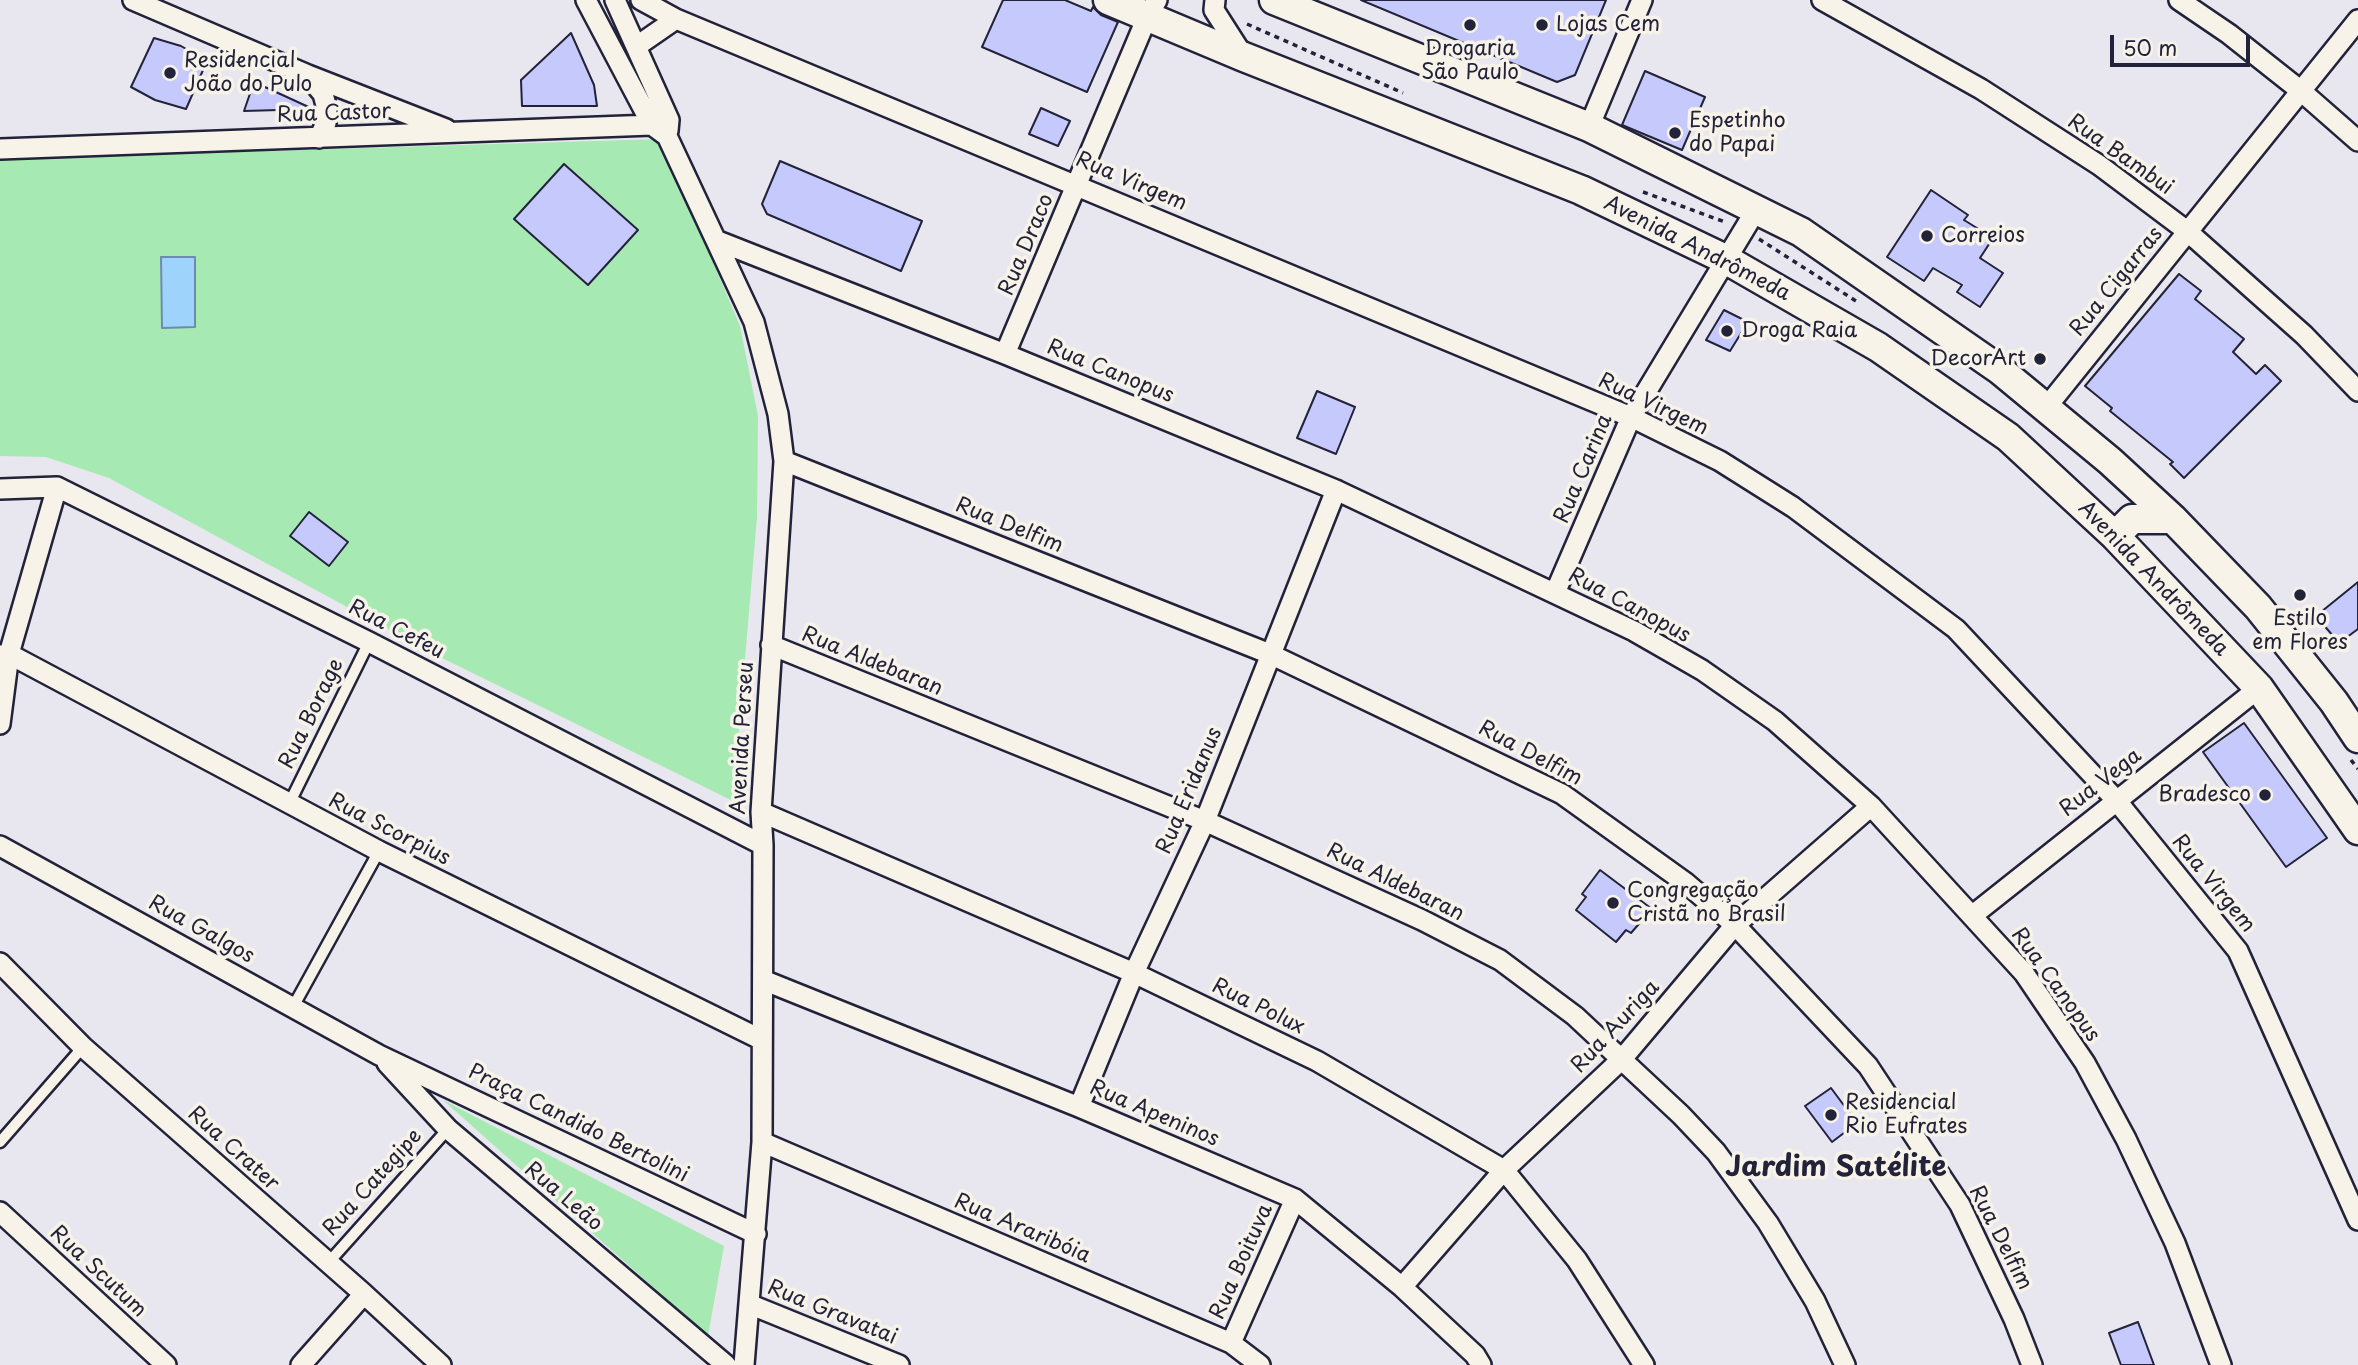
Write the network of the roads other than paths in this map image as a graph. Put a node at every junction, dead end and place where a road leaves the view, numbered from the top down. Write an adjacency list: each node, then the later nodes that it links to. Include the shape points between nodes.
1 (133, 0): 16 (street)
2 (586, 0): 18 (street, Avenida Perseu)
3 (615, 0): 14 (street, Avenida Perseu)
4 (641, 0): 12 (street, Rua Virgem)
5 (1108, 0): 11 (main road, Avenida Andrômeda)
6 (1214, 0): 15 (street, via 1214,10)
7 (1274, 0): 19 (main road)
8 (1642, 0): 19 (street)
9 (1822, 0): 28 (street, Rua Bambui, via 1980,89 2099,165)
10 (2179, 0): 17 (street)
11 (1152, 8): 15 (main road, Avenida Andrômeda); 26 (street, Rua Draco)
12 (676, 19): 14 (street); 26 (street, Rua Virgem)
13 (2358, 20): 17 (street, Rua Cigarras)
14 (637, 46): 18 (street, Avenida Perseu)
15 (1244, 57): 30 (main road, Avenida Andrômeda, via 1581,190)
16 (307, 75): 20 (street); 22 (street, via 323,94 327,109)
17 (2301, 91): 23 (street); 28 (street, Rua Cigarras)
18 (663, 127): 20 (street, Rua Castor); 29 (street, Avenida Perseu)
19 (1589, 127): 27 (main road)
20 (454, 132): 22 (street, Rua Castor)
21 (0, 135): 24 (street)
22 (319, 138): 24 (street, Rua Castor)
23 (2358, 142)
24 (32, 148): 25 (street, Rua Castor)
25 (0, 149)
26 (1078, 185): 31 (street, Rua Draco); 34 (street, Rua Virgem)
27 (1756, 210): 30 (street, Rua Carina); 33 (main road, via 1801,232 2000,370)
28 (2187, 231): 32 (street, Rua Bambui, via 2304,335); 33 (street, Rua Cigarras)
29 (718, 241): 31 (street, Rua Canopus); 35 (street, Avenida Perseu, via 754,322 778,414)
30 (1726, 259): 34 (street, Rua Carina); 40 (main road, Avenida Andrômeda, via 1878,346 2008,437)
31 (1005, 354): 38 (street, Rua Canopus)
32 (2358, 391)
33 (2045, 409): 39 (main road)
34 (1631, 417): 41 (street, Rua Carina); 49 (street, Rua Virgem, via 1720,461 1793,507 1956,629)
35 (784, 461): 43 (street, Avenida Perseu); 44 (street, Rua Delfim)
36 (57, 487): 37 (street, Rua Cefeu); 42 (street, Rua Cefeu); 45 (street)
37 (0, 489)
38 (1336, 490): 41 (street, Rua Canopus); 44 (street, Rua Eridanus)
39 (2173, 519): 40 (main road, via 2132,519); 48 (main road, via 2258,607)
40 (2115, 536): 46 (main road, Avenida Andrômeda)
41 (1555, 593): 51 (street, Rua Canopus, via 1702,670 1775,721)
42 (369, 642): 50 (lane, Rua Borage); 55 (street, Rua Cefeu)
43 (771, 645): 52 (street, Avenida Perseu); 53 (street, Rua Aldebaran)
44 (1270, 654): 53 (street, Rua Eridanus); 59 (street, Rua Delfim, via 1562,794 1686,883)
45 (4, 655): 47 (street); 50 (street, Rua Scorpius)
46 (2259, 688): 49 (street, Rua Vega); 54 (main road, Avenida Andrômeda)
47 (0, 724)
48 (2358, 738)
49 (2116, 800): 58 (street, Rua Vega); 75 (street, Rua Virgem, via 2238,951)
50 (289, 804): 57 (street, Rua Scorpius)
51 (1871, 806): 58 (street, Rua Canopus); 59 (street, Rua Auriga)
52 (761, 812): 55 (street, Avenida Perseu); 61 (street, Rua Polux)
53 (1205, 821): 61 (street, Rua Eridanus); 67 (street, Rua Aldebaran, via 1500,960 1575,1016)
54 (2358, 830)
55 (762, 845): 62 (street, Avenida Perseu)
56 (0, 846): 63 (street, Rua Galgos)
57 (379, 851): 63 (lane); 64 (street, Rua Scorpius)
58 (1973, 915): 93 (street, Rua Canopus, via 2024,973 2115,1118 2175,1243)
59 (1735, 925): 67 (street, Rua Auriga); 92 (street, Rua Delfim, via 1868,1066 1960,1205)
60 (0, 963): 65 (street, Rua Crater)
61 (1134, 973): 68 (street, Rua Eridanus); 72 (street, Rua Polux, via 1317,1061)
62 (763, 980): 64 (street, Avenida Perseu); 68 (street, Rua Apeninos)
63 (293, 1007): 66 (street, Rua Galgos)
64 (762, 1040): 71 (street, Avenida Perseu)
65 (83, 1046): 70 (lane); 77 (street, Rua Crater)
66 (379, 1055): 69 (street, Rua Leão); 76 (street, Praça Candido Bertolini)
67 (1622, 1059): 72 (street, Rua Auriga); 91 (street, Rua Aldebaran, via 1716,1152 1768,1223 1815,1301)
68 (1079, 1107): 73 (street, Rua Apeninos)
69 (448, 1129): 77 (lane, Rua Categipe); 85 (street, Rua Leão)
70 (0, 1142)
71 (762, 1142): 76 (street, Avenida Perseu); 81 (street, Rua Araribóia)
72 (1504, 1170): 78 (street, Rua Auriga); 90 (street, Rua Polux, via 1577,1260)
73 (1295, 1199): 78 (street, Rua Apeninos); 81 (street, Rua Boituva)
74 (0, 1212): 82 (street, Rua Scutum)
75 (2358, 1220)
76 (756, 1234): 80 (street, Avenida Perseu)
77 (328, 1263): 79 (street, Rua Crater)
78 (1402, 1287): 89 (street, Rua Apeninos)
79 (364, 1294): 83 (street); 84 (street, Rua Crater)
80 (749, 1304): 86 (street, Avenida Perseu); 87 (street, Rua Gravatai)
81 (1231, 1343): 88 (street, Rua Araribóia)
82 (166, 1365)
83 (301, 1365)
84 (441, 1365)
85 (726, 1365)
86 (744, 1365)
87 (899, 1365)
88 (1260, 1365)
89 (1481, 1365)
90 (1644, 1365)
91 (1845, 1365)
92 (2032, 1365)
93 (2221, 1365)

